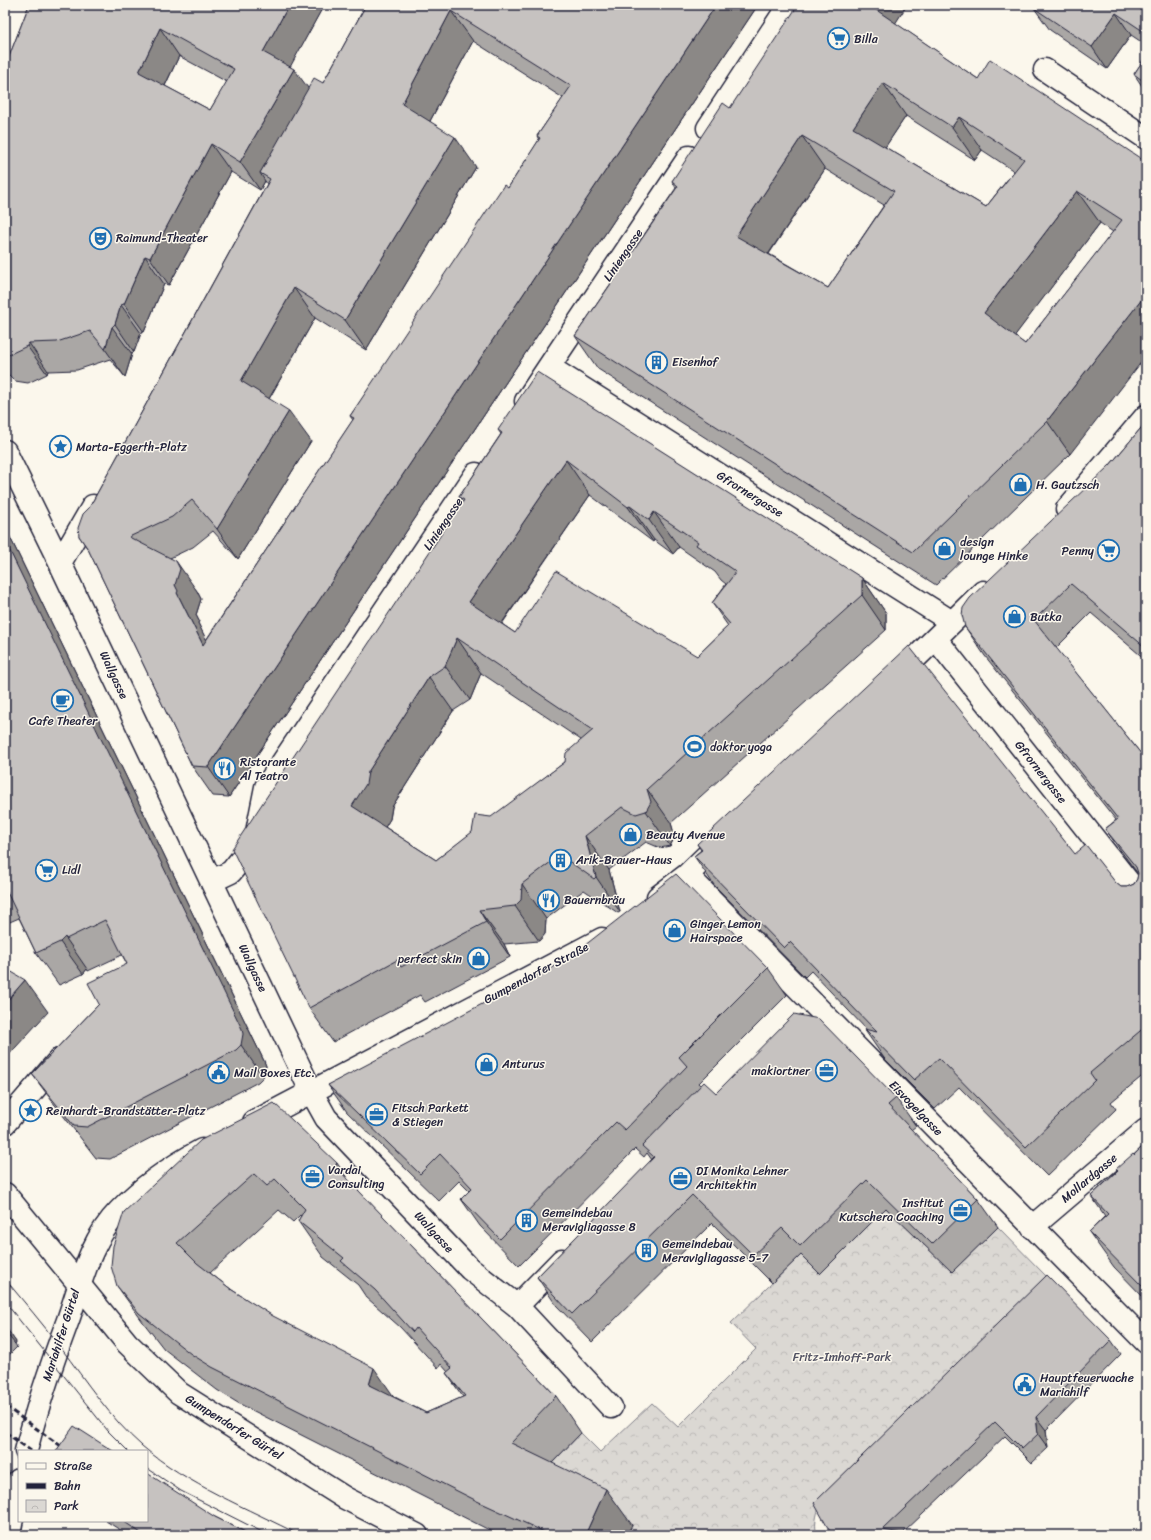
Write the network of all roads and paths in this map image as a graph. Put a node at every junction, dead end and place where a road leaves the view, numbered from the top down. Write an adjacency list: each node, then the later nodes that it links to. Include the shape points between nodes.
1 (789, 5): 4 (street, Liniengasse)
2 (1046, 70): 3 (street)
3 (1146, 138)
4 (549, 367): 6 (street, Liniengasse); 13 (street, Gfrornergasse)
5 (1146, 416): 10 (street, via 1074,502)
6 (513, 420)
7 (5, 451): 11 (street, Wallgasse)
8 (487, 459): 18 (street, Liniengasse, via 266,787 255,842 231,872)
9 (103, 488): 11 (street)
10 (1052, 524)
11 (60, 563): 18 (street, Wallgasse)
12 (996, 578): 13 (street)
13 (952, 622): 14 (street)
14 (936, 639): 15 (street); 19 (street, Gfrornergasse)
15 (883, 688)
16 (733, 831): 17 (street)
17 (687, 875): 20 (street); 22 (street, Eisvogelgasse)
18 (212, 881): 25 (street, Wallgasse)
19 (1146, 904)
20 (643, 909)
21 (618, 929): 25 (street, Gumpendorfer Straße)
22 (812, 1002): 23 (street); 31 (street, Eisvogelgasse)
23 (796, 1018)
24 (72, 1044): 26 (street)
25 (311, 1091): 27 (street, Gumpendorfer Straße); 34 (street, Wallgasse, via 326,1118 470,1269)
26 (5, 1123)
27 (239, 1130)
28 (1146, 1130): 31 (street, Mollardgasse)
29 (219, 1141): 33 (street, via 171,1167 119,1211 95,1245)
30 (5, 1194): 33 (street, Mariahilfer Gürtel)
31 (1032, 1227): 35 (street, Eisvogelgasse)
32 (577, 1244): 34 (street)
33 (79, 1284): 37 (street, Mariahilfer Gürtel, via 46,1380); 40 (street, Gumpendorfer Gürtel, via 127,1343 179,1393 345,1498)
34 (516, 1306): 36 (street, Wallgasse)
35 (1146, 1342)
36 (611, 1407)
37 (26, 1450)
38 (18, 1486): 39 (street)
39 (9, 1535)
40 (417, 1535)

